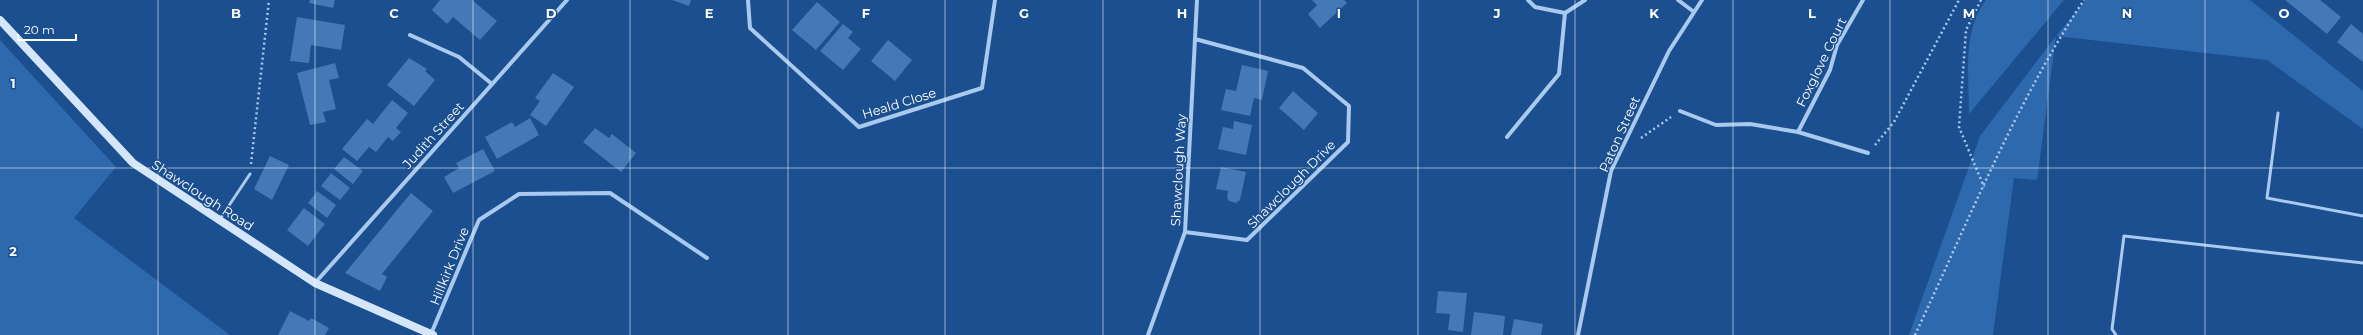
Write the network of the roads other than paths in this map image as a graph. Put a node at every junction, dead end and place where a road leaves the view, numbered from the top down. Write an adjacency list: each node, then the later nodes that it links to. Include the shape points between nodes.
1 (567, 0): 15 (street, Judith Street)
2 (748, 0): 3 (street, Heald Close, via 750,28 859,127 982,88)
3 (995, 0)
4 (1197, 0): 14 (street, Shawclough Way)
5 (1528, 0): 11 (street, via 1535,7)
6 (1585, 0): 11 (street)
7 (1678, 0): 10 (street)
8 (1702, 0): 10 (street, Paton Street)
9 (1863, 0): 18 (street, Foxglove Court, via 1837,45 1830,70)
10 (1694, 12): 30 (street, Paton Street, via 1669,51 1611,171)
11 (1565, 13): 19 (street, via 1559,74)
12 (0, 20): 23 (main road, Shawclough Road, via 132,163)
13 (410, 35): 15 (street, via 459,56)
14 (1195, 39): 24 (street, Shawclough Way); 24 (street, Shawclough Drive, via 1303,68 1349,106 1348,142 1247,240)
15 (492, 84): 27 (street, Judith Street)
16 (1680, 111): 18 (street, via 1716,125 1750,124)
17 (2278, 113): 22 (lane, via 2267,198)
18 (1798, 132): 20 (street)
19 (1508, 137)
20 (1868, 153)
21 (250, 174): 23 (lane)
22 (2363, 216)
23 (219, 220): 27 (main road, Shawclough Road)
24 (1185, 232): 29 (street, Shawclough Way)
25 (707, 258): 28 (street, Hillkirk Drive, via 610,193 519,194 479,220)
26 (2363, 263): 31 (lane, via 2124,236 2112,329)
27 (315, 283): 28 (main road, Shawclough Road)
28 (432, 335)
29 (1148, 335)
30 (1578, 335)
31 (2116, 335)

